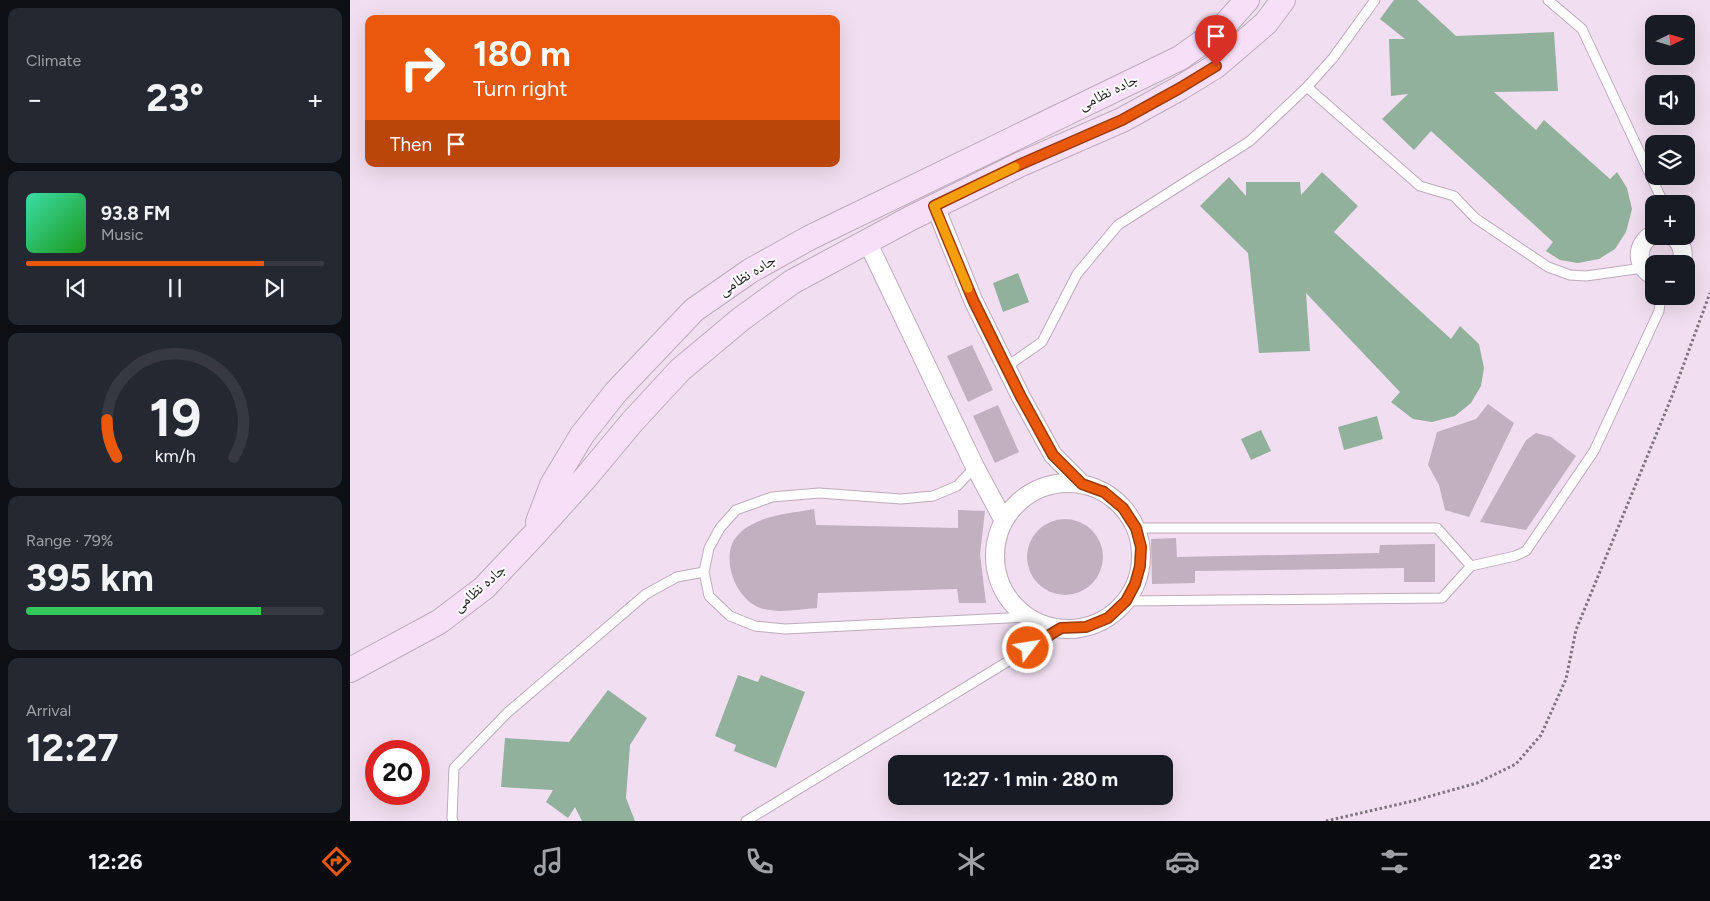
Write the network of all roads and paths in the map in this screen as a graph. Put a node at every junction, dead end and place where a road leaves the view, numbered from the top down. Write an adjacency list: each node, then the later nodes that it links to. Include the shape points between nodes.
1 (1247, 0): 19 (main road, جاده نظامی, via 1222,28 1180,58 809,238 750,270 694,310 616,392 582,435 552,485)
2 (1283, 0): 7 (main road, via 1266,22 1216,66 1180,88 1122,120)
3 (1375, 0): 5 (lane, via 1333,58)
4 (1548, 0): 6 (lane, via 1582,29)
5 (1307, 87): 11 (lane, via 1420,186 1454,196 1475,218 1548,267 1570,276); 14 (lane, via 1250,141 1118,225 1077,274 1042,342)
6 (1660, 195)
7 (934, 206): 9 (main road); 14 (street, via 973,300)
8 (1645, 240): 10 (street, via 1639,255)
9 (867, 241): 15 (street); 19 (main road, via 792,282 680,370)
10 (1645, 266)
11 (1645, 272)
12 (1710, 294): 28 (path, via 1576,630 1566,680 1541,735 1516,764 1477,783)
13 (1660, 305): 20 (lane, via 1594,451 1526,551)
14 (1006, 367): 16 (street, via 1053,455)
15 (975, 467): 17 (street); 21 (lane, via 956,486 933,496 901,499 820,493 772,497 736,510 720,528 709,548)
16 (1082, 484): 17 (street, via 1059,483 1037,489 1018,502); 18 (street, via 1104,492 1117,502)
17 (1004, 520): 23 (street, via 997,541 996,562 1001,583 1012,602)
18 (1136, 528): 20 (lane, via 1436,528); 22 (street, via 1141,547 1140,566)
19 (533, 536): 25 (main road, جاده نظامی, via 484,588 439,622)
20 (1471, 566): 22 (lane, via 1442,598)
21 (704, 572): 23 (lane, via 709,596 730,616 755,626 841,628); 26 (lane, via 677,578 646,594 507,713 454,768)
22 (1126, 601): 24 (street, via 1108,618 1086,627)
23 (1028, 617): 24 (street, via 1044,625)
24 (1061, 628): 27 (lane)
25 (350, 670)
26 (453, 821)
27 (746, 821)
28 (1326, 821)

